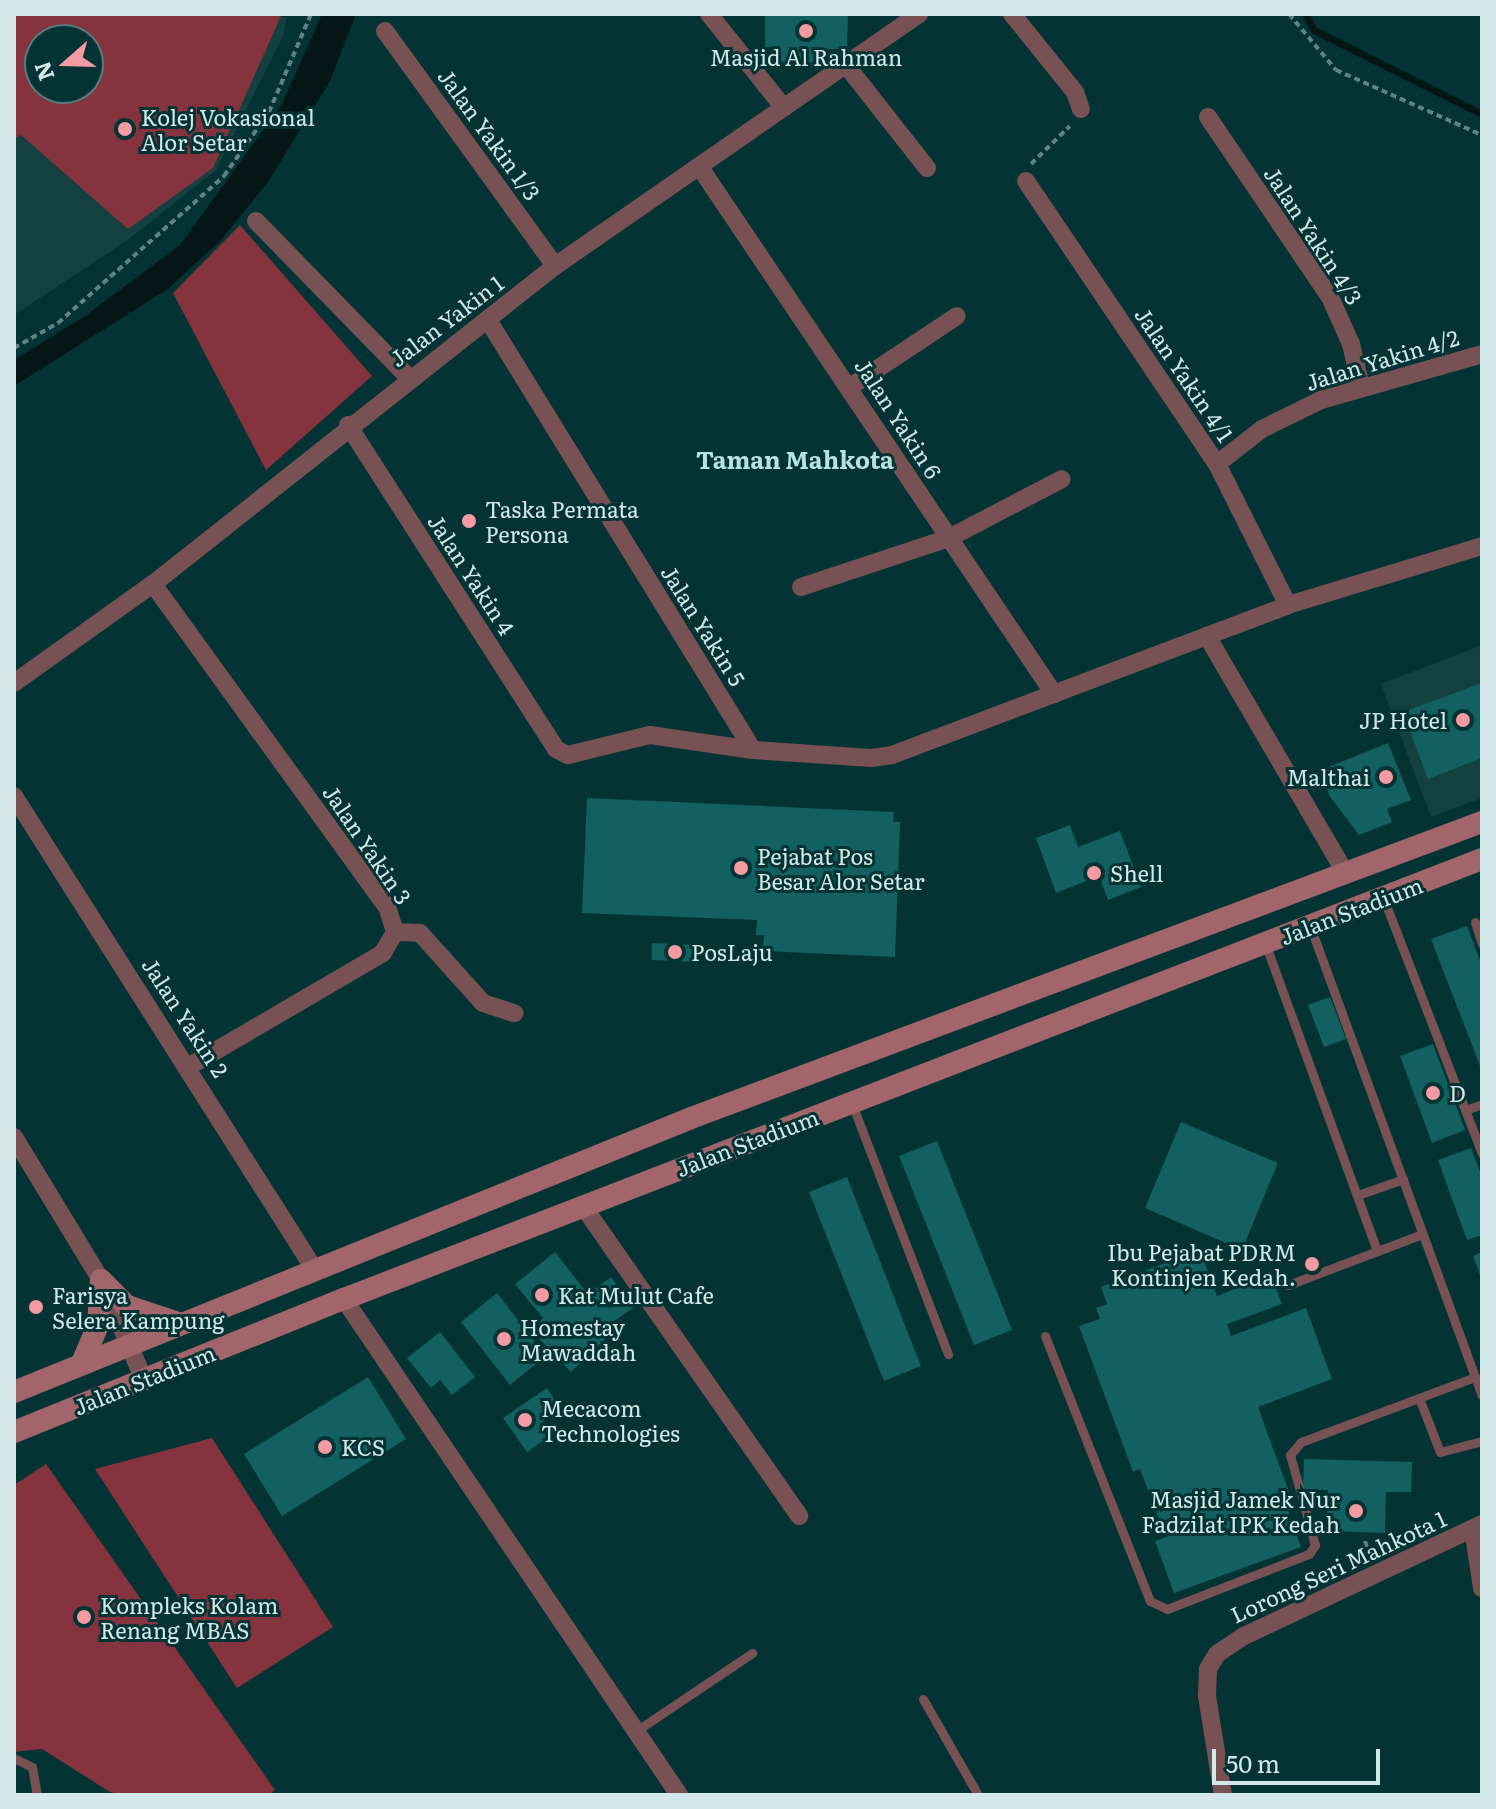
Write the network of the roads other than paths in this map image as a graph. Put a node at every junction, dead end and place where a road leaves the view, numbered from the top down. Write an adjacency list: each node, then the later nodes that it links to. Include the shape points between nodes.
1 (709, 14): 6 (street)
2 (919, 14): 5 (street, Jalan Yakin 1)
3 (1012, 14): 7 (street, via 1075,92)
4 (385, 31): 13 (street, Jalan Yakin 1/3)
5 (846, 65): 6 (street, Jalan Yakin 1); 9 (street)
6 (784, 108): 10 (street, Jalan Yakin 1)
7 (1081, 109)
8 (1208, 117): 19 (street, Jalan Yakin 4/3, via 1330,297 1351,344)
9 (927, 168)
10 (701, 169): 13 (street, Jalan Yakin 1); 18 (street, Jalan Yakin 6)
11 (1026, 181): 21 (street, Jalan Yakin 4/1)
12 (256, 221): 17 (street)
13 (555, 266): 15 (street, Jalan Yakin 1)
14 (957, 316): 18 (street)
15 (488, 320): 17 (street, Jalan Yakin 1); 31 (street, Jalan Yakin 5)
16 (1482, 354): 19 (street, Jalan Yakin 4/2)
17 (409, 378): 20 (street, Jalan Yakin 1)
18 (850, 387): 23 (street, Jalan Yakin 6)
19 (1361, 387): 21 (street, Jalan Yakin 4/2, via 1288,414)
20 (348, 425): 25 (street, Jalan Yakin 1); 31 (street, Jalan Yakin 4, via 556,749 581,755 622,738 650,735)
21 (1217, 464): 27 (street, Jalan Yakin 4/1)
22 (1062, 479): 23 (street)
23 (949, 538): 26 (street); 30 (street, Jalan Yakin 6)
24 (1482, 546): 27 (street)
25 (153, 584): 29 (street, Jalan Yakin 1); 39 (street, Jalan Yakin 3, via 387,907)
26 (801, 587)
27 (1288, 605): 28 (street)
28 (1207, 636): 30 (street); 35 (street)
29 (14, 683)
30 (1054, 694): 31 (street, via 892,755)
31 (753, 750)
32 (14, 796): 43 (street, Jalan Yakin 2)
33 (1482, 822): 35 (main road, Jalan Stadium)
34 (1482, 859): 36 (main road, Jalan Stadium)
35 (1344, 870): 54 (main road, Jalan Stadium)
36 (1383, 897): 38 (main road, Jalan Stadium); 46 (lane)
37 (1475, 922): 41 (lane)
38 (1310, 926): 40 (main road, Jalan Stadium); 49 (lane)
39 (395, 932): 42 (street, via 420,933 483,1003); 43 (street, Jalan Yakin 3, via 383,953)
40 (1265, 943): 44 (main road, Jalan Stadium); 50 (lane)
41 (1482, 944)
42 (514, 1013)
43 (190, 1066): 54 (street, Jalan Yakin 2)
44 (851, 1101): 51 (main road, Jalan Stadium); 61 (lane)
45 (1482, 1104): 46 (lane)
46 (1465, 1110): 48 (lane)
47 (14, 1137): 55 (street)
48 (1482, 1154)
49 (1403, 1179): 50 (lane); 52 (lane)
50 (1358, 1195): 53 (lane)
51 (583, 1206): 57 (main road, Jalan Stadium); 70 (street)
52 (1422, 1234): 53 (lane); 63 (lane)
53 (1377, 1251): 56 (lane)
54 (313, 1267): 58 (main road, Jalan Stadium)
55 (101, 1280): 58 (main road, via 135,1311); 60 (street); 62 (main road, via 98,1325)
56 (1288, 1285)
57 (344, 1299): 64 (main road, Jalan Stadium); 75 (street)
58 (179, 1323): 60 (main road, Jalan Stadium)
59 (1045, 1336): 67 (lane, via 1150,1601 1158,1608 1309,1554 1315,1545 1290,1464 1293,1449)
60 (128, 1344): 62 (main road, Jalan Stadium); 64 (street)
61 (948, 1354)
62 (82, 1363): 65 (main road, Jalan Stadium)
63 (1475, 1377): 66 (lane); 67 (lane)
64 (144, 1380): 68 (main road, Jalan Stadium)
65 (14, 1392)
66 (1482, 1395)
67 (1419, 1398): 69 (lane, via 1440,1452)
68 (14, 1432)
69 (1482, 1441)
70 (799, 1516)
71 (1478, 1526): 72 (street); 80 (street, Lorong Seri Mahkota 1, via 1244,1636 1217,1654 1208,1669 1207,1696)
72 (1482, 1588)
73 (752, 1653): 75 (lane)
74 (923, 1699): 79 (lane)
75 (636, 1731): 78 (street)
76 (14, 1758): 77 (lane, via 32,1767)
77 (37, 1795)
78 (679, 1795)
79 (978, 1795)
80 (1223, 1795)

